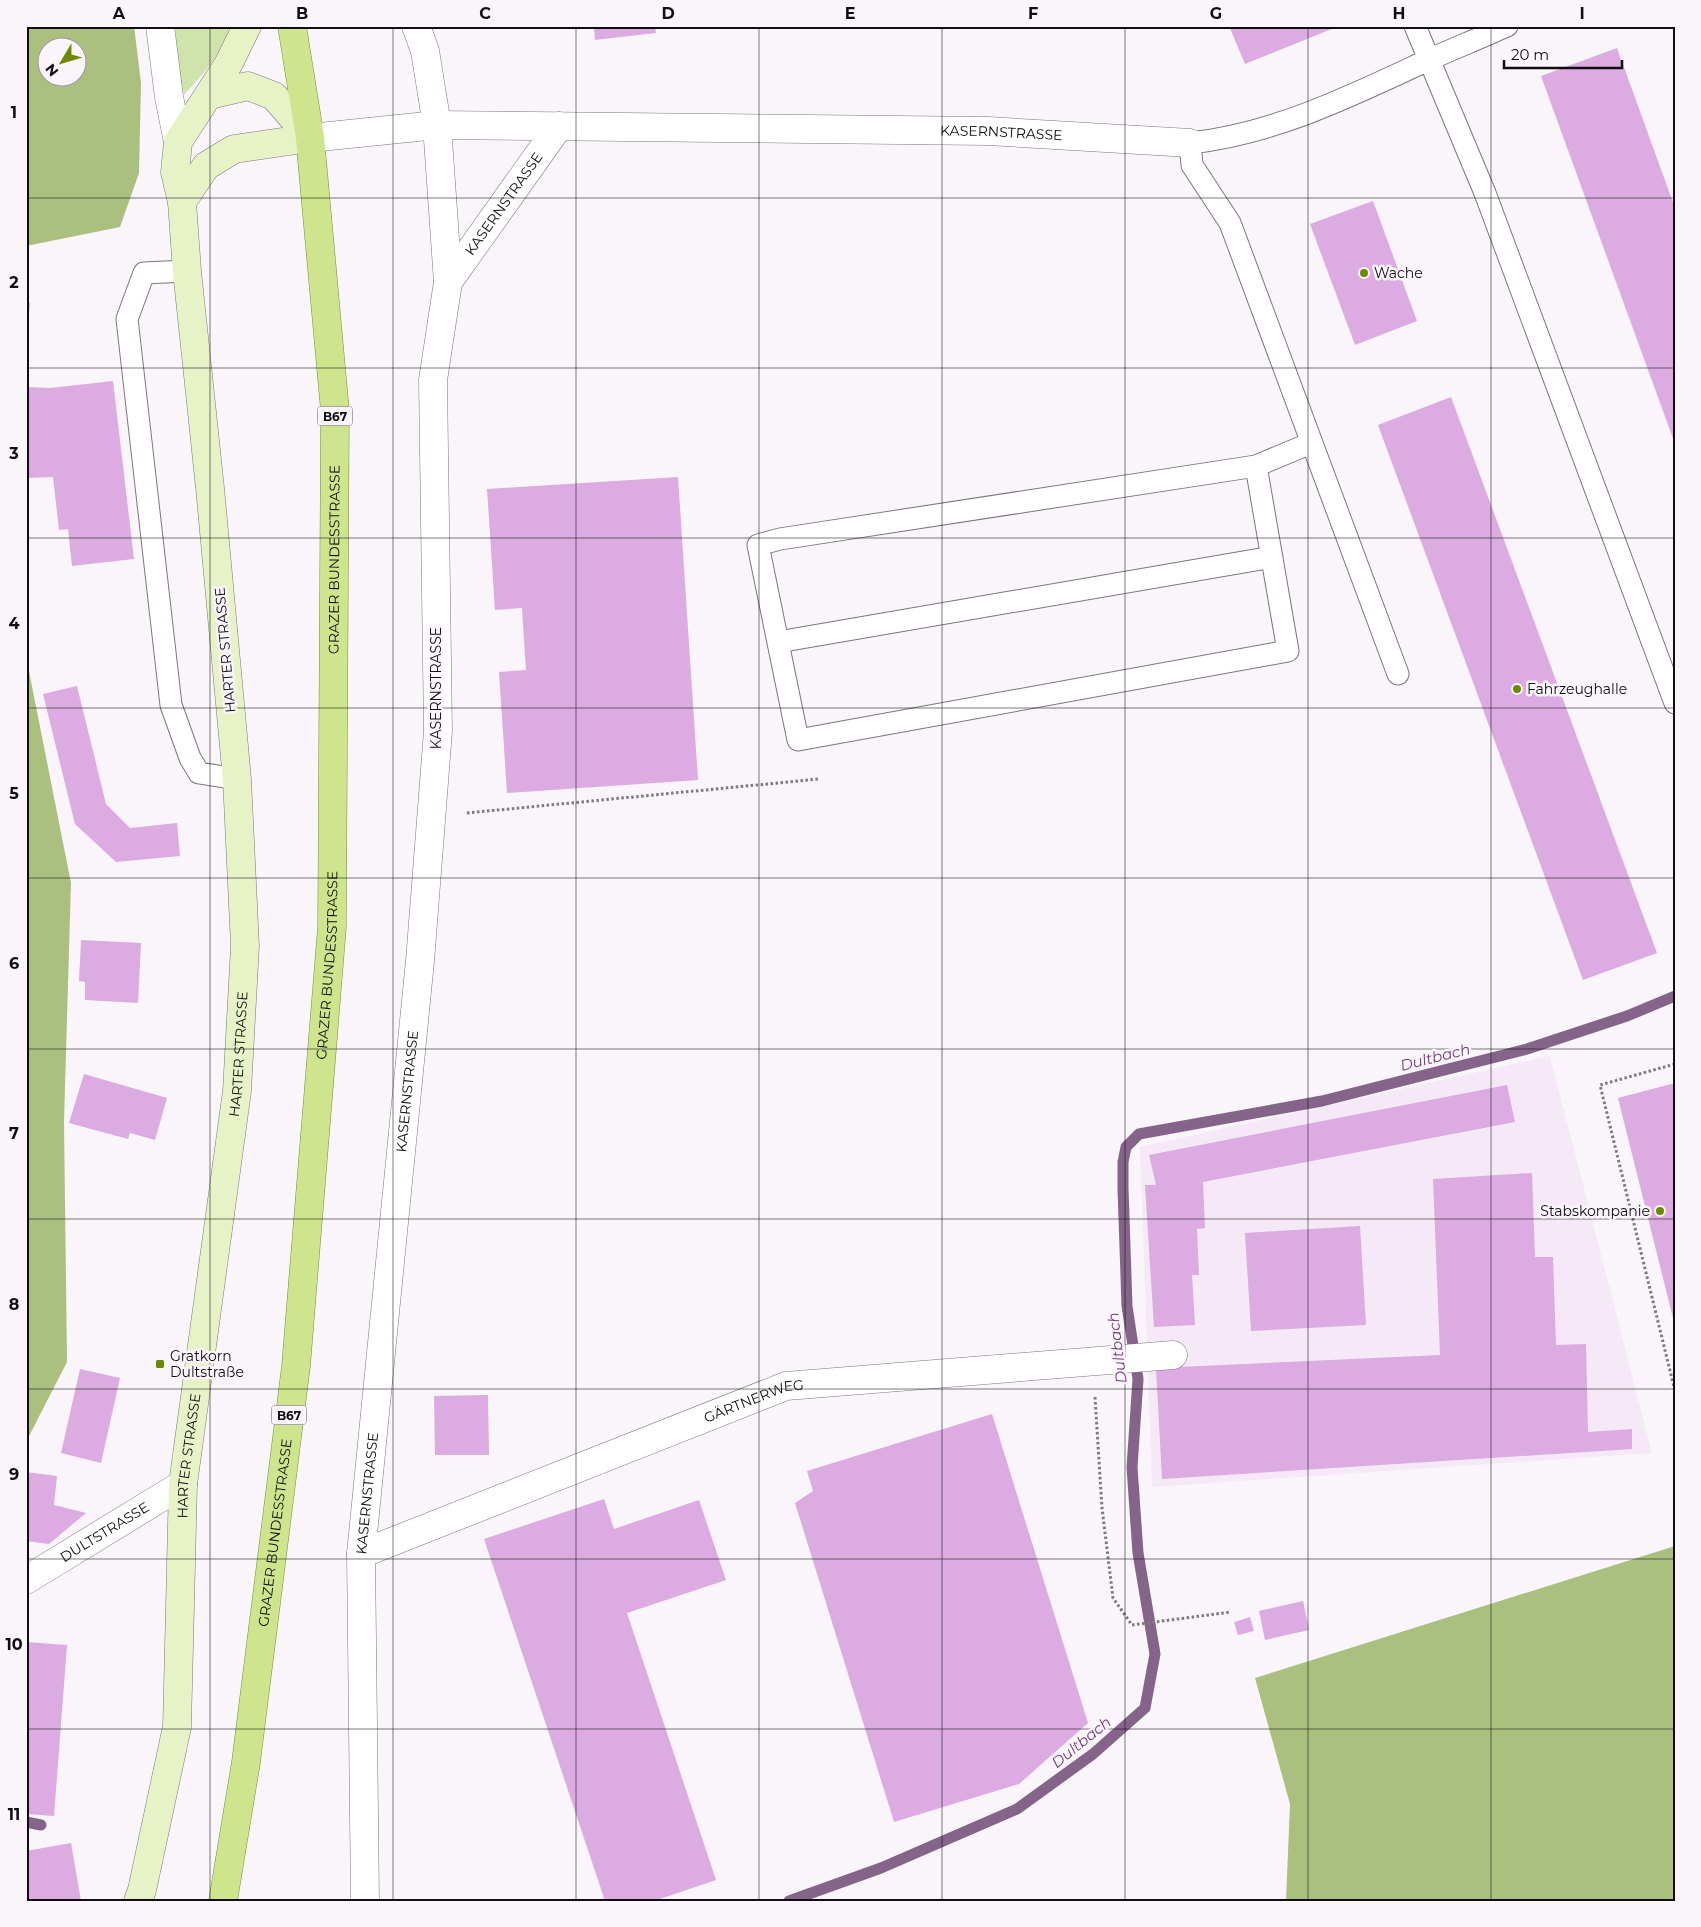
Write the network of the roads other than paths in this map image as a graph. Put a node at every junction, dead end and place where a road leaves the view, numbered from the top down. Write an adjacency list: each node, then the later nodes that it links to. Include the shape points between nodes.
1 (160, 26): 12 (street, HARTER STRASSE)
2 (247, 26): 8 (street)
3 (292, 26): 11 (main road, GRAZER BUNDESSTRASSE / B67)
4 (416, 26): 9 (street, via 425,51)
5 (1415, 26): 7 (lane)
6 (1507, 26): 7 (lane, KASERNSTRASSE)
7 (1429, 60): 13 (lane, KASERNSTRASSE, via 1337,102 1260,129 1214,141); 22 (lane, via 1485,192)
8 (209, 95): 11 (street, via 248,86 274,96); 12 (street)
9 (437, 124): 10 (street, KASERNSTRASSE); 11 (street, KASERNSTRASSE); 16 (street, KASERNSTRASSE)
10 (559, 126): 13 (street, KASERNSTRASSE, via 988,131); 16 (street, KASERNSTRASSE)
11 (310, 138): 14 (street, via 234,149 206,166); 29 (main road, GRAZER BUNDESSTRASSE / B67, via 335,411 332,927 296,1366 246,1762)
12 (178, 142): 14 (street, HARTER STRASSE, via 175,172)
13 (1190, 143): 17 (lane, via 1192,165 1230,223)
14 (182, 202): 15 (street, HARTER STRASSE)
15 (187, 271): 23 (street, HARTER STRASSE); 23 (lane, via 144,273 128,319 171,705 190,758 199,773)
16 (448, 282): 26 (street, KASERNSTRASSE, via 433,380 438,731 420,962)
17 (1311, 443): 18 (lane); 21 (lane)
18 (1256, 466): 19 (lane); 20 (lane, via 758,545)
19 (1272, 557): 20 (lane); 20 (lane, via 1288,651 798,740)
20 (778, 642)
21 (1398, 674)
22 (1675, 703)
23 (237, 779): 25 (street, HARTER STRASSE, via 245,946 237,1091)
24 (1151, 1357): 26 (street, GÄRTNERWEG, via 786,1386)
25 (183, 1484): 27 (street, DULTSTRASSE); 28 (street, HARTER STRASSE, via 177,1727)
26 (362, 1554): 30 (street, KASERNSTRASSE)
27 (26, 1580)
28 (138, 1901)
29 (223, 1901)
30 (365, 1901)

